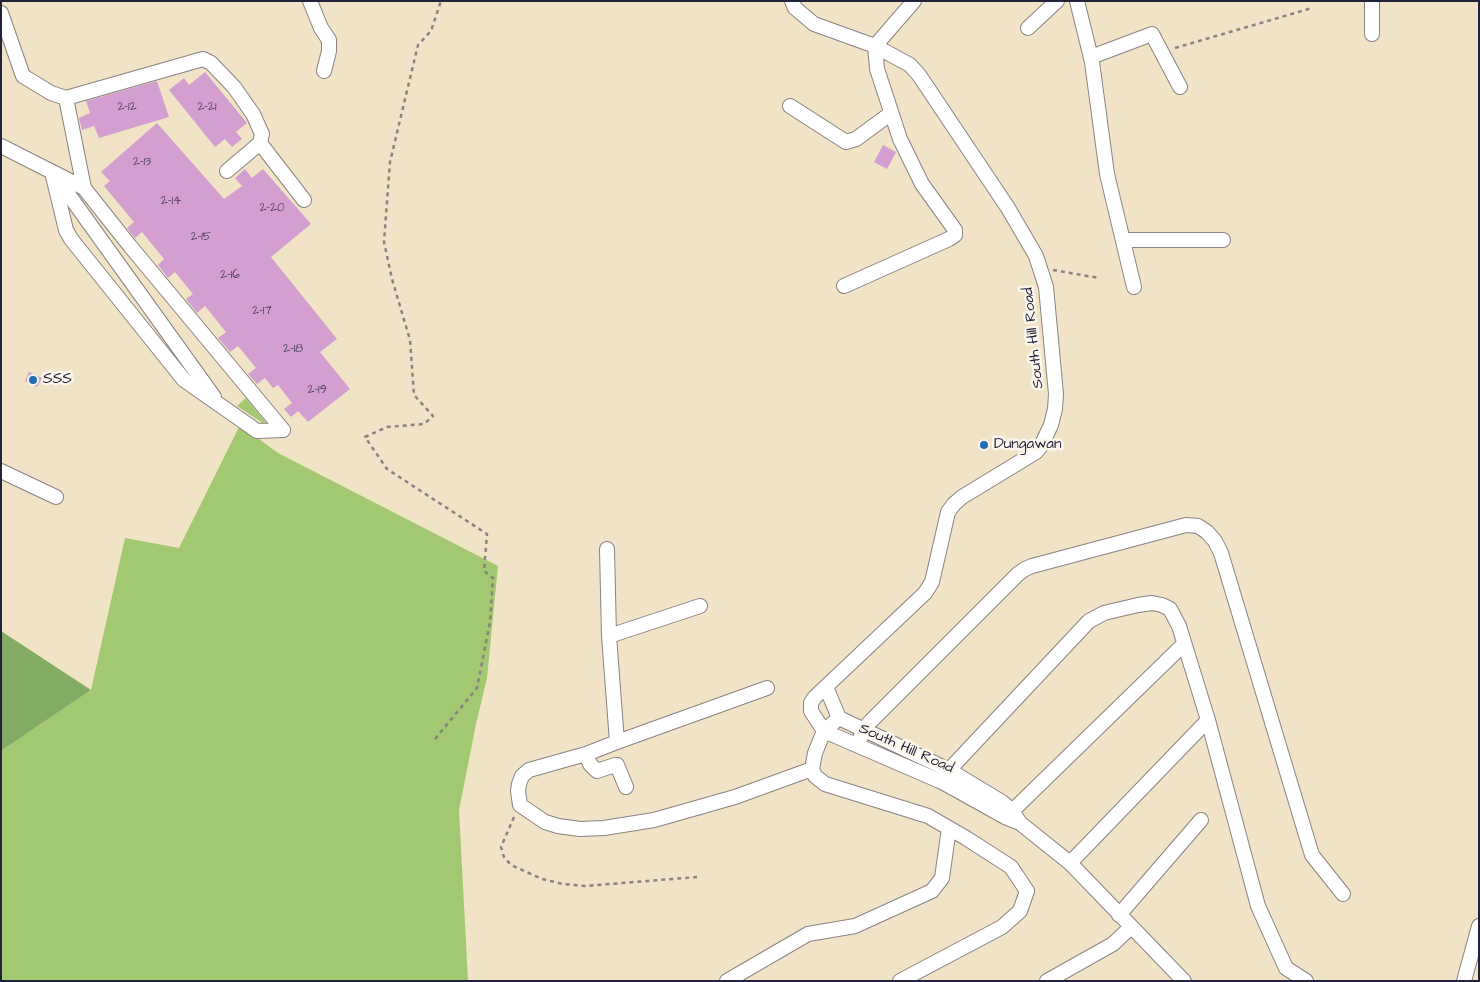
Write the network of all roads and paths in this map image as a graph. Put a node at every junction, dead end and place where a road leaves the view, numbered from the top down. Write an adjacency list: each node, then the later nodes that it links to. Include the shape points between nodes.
1 (310, 1): 15 (street, via 329,40)
2 (441, 1): 45 (path, via 431,30 418,46 390,162 384,242 410,340 414,395 433,416 424,424 387,427 365,437 387,469 487,534 484,571 493,578 490,622 477,688)
3 (792, 1): 12 (street, South Hill Road, via 795,8 814,24)
4 (914, 1): 12 (street)
5 (1057, 1): 10 (street)
6 (1077, 1): 14 (street)
7 (1372, 1): 11 (street)
8 (1312, 8): 13 (path)
9 (1, 13): 17 (street, via 23,76)
10 (1028, 28)
11 (1372, 34)
12 (875, 46): 19 (street, via 877,68); 39 (street, South Hill Road, via 910,65 919,75 1008,208 1036,256 1049,308 1055,410 1046,437 1036,452 954,504 948,512 932,582 925,593)
13 (1161, 52): 14 (street, via 1152,34); 16 (street)
14 (1091, 57): 26 (street, via 1107,174)
15 (324, 71)
16 (1180, 87)
17 (66, 98): 20 (street, via 203,59 220,72 253,114 262,134); 24 (street)
18 (790, 106): 19 (street, via 846,142 856,139)
19 (890, 114): 30 (street, via 922,184 955,230 955,235)
20 (260, 143): 22 (street); 25 (street)
21 (1, 146): 23 (street)
22 (227, 171)
23 (52, 172): 24 (street); 32 (street); 32 (street, via 71,239 184,380)
24 (84, 188): 32 (street, via 283,430 257,430)
25 (304, 200)
26 (1123, 240): 27 (street); 31 (street)
27 (1223, 240)
28 (1056, 270): 29 (path)
29 (1100, 278)
30 (844, 286)
31 (1134, 286)
32 (221, 405)
33 (1, 471): 34 (street)
34 (56, 497)
35 (607, 549): 37 (street)
36 (700, 606): 37 (street)
37 (610, 636): 46 (street)
38 (1184, 644): 42 (street); 50 (street, via 1175,617 1162,605 1138,605 1096,617); 53 (street)
39 (826, 686): 41 (street); 44 (street, South Hill Road, via 811,703 811,711)
40 (767, 688): 46 (street)
41 (839, 718): 43 (street, South Hill Road); 44 (street)
42 (1208, 720): 56 (street); 66 (street, via 1258,906 1286,968)
43 (864, 730): 47 (street); 50 (street, South Hill Road); 58 (street, via 1025,569 1186,525 1198,526 1211,536 1221,553 1312,855)
44 (824, 731): 47 (street, South Hill Road); 49 (street)
45 (435, 739)
46 (617, 742): 48 (street)
47 (858, 745): 50 (street, South Hill Road)
48 (586, 754): 51 (street, via 597,771 617,765); 52 (street, via 528,770 519,784)
49 (812, 769): 52 (street, via 735,797 654,820 604,828 558,826 545,822); 55 (street, via 824,784 928,816)
50 (945, 776): 53 (street, South Hill Road)
51 (626, 787)
52 (520, 805): 57 (path, via 501,847 511,865 542,879 585,886)
53 (1013, 817): 56 (street, South Hill Road)
54 (1202, 820): 59 (street)
55 (949, 828): 62 (street, via 942,878 932,891 855,926 808,934); 63 (street, via 1010,867 1027,891 1020,911 1002,927)
56 (1070, 863): 59 (street, South Hill Road)
57 (697, 877)
58 (1343, 894)
59 (1119, 915): 61 (street, South Hill Road)
60 (1479, 926): 67 (street)
61 (1131, 927): 64 (street, via 1113,944); 65 (street, South Hill Road)
62 (727, 981)
63 (900, 981)
64 (1047, 981)
65 (1183, 981)
66 (1306, 981)
67 (1464, 981)

